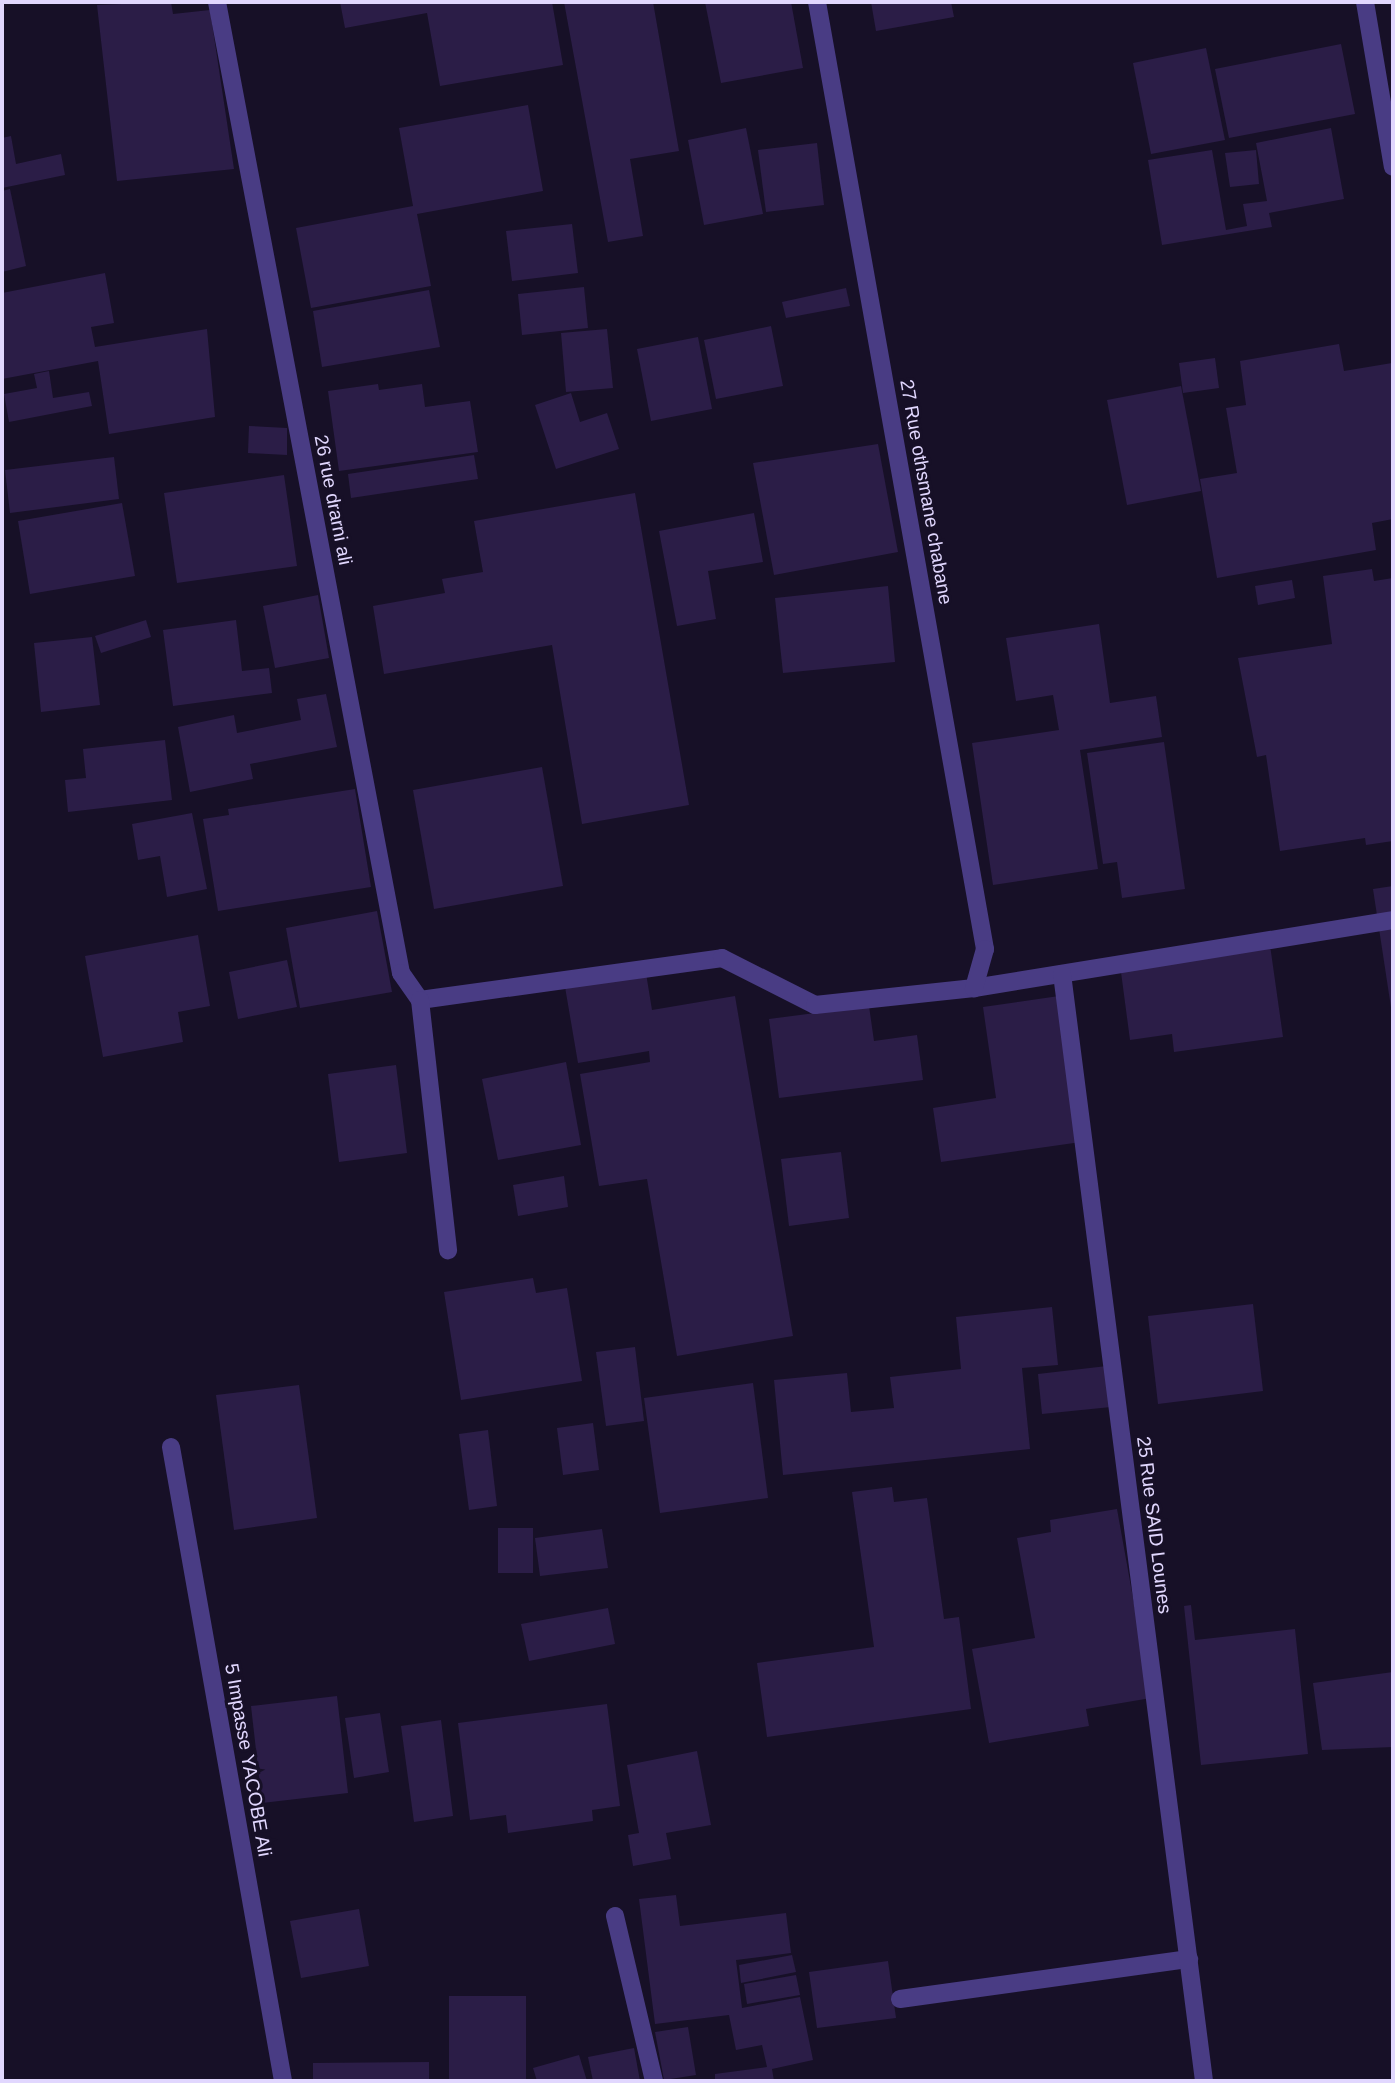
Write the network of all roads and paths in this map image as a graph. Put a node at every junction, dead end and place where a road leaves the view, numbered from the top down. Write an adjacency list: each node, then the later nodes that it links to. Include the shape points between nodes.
1 (217, 2): 8 (street, 26 rue drarni ali, via 401,973)
2 (817, 2): 7 (street, 27 Rue othsmane chabane, via 985,949)
3 (1365, 2): 4 (street)
4 (1393, 166)
5 (1393, 920): 6 (street)
6 (1062, 974): 7 (street); 12 (street, 25 Rue SAID Lounes)
7 (974, 988): 8 (street, via 815,1005 722,958)
8 (420, 1000): 9 (street)
9 (448, 1251)
10 (171, 1447): 14 (street, 5 Impasse YACOBE Ali)
11 (615, 1916): 15 (street)
12 (1189, 1959): 13 (street); 16 (street, 25 Rue SAID Lounes)
13 (900, 2000)
14 (283, 2081)
15 (654, 2081)
16 (1204, 2081)

